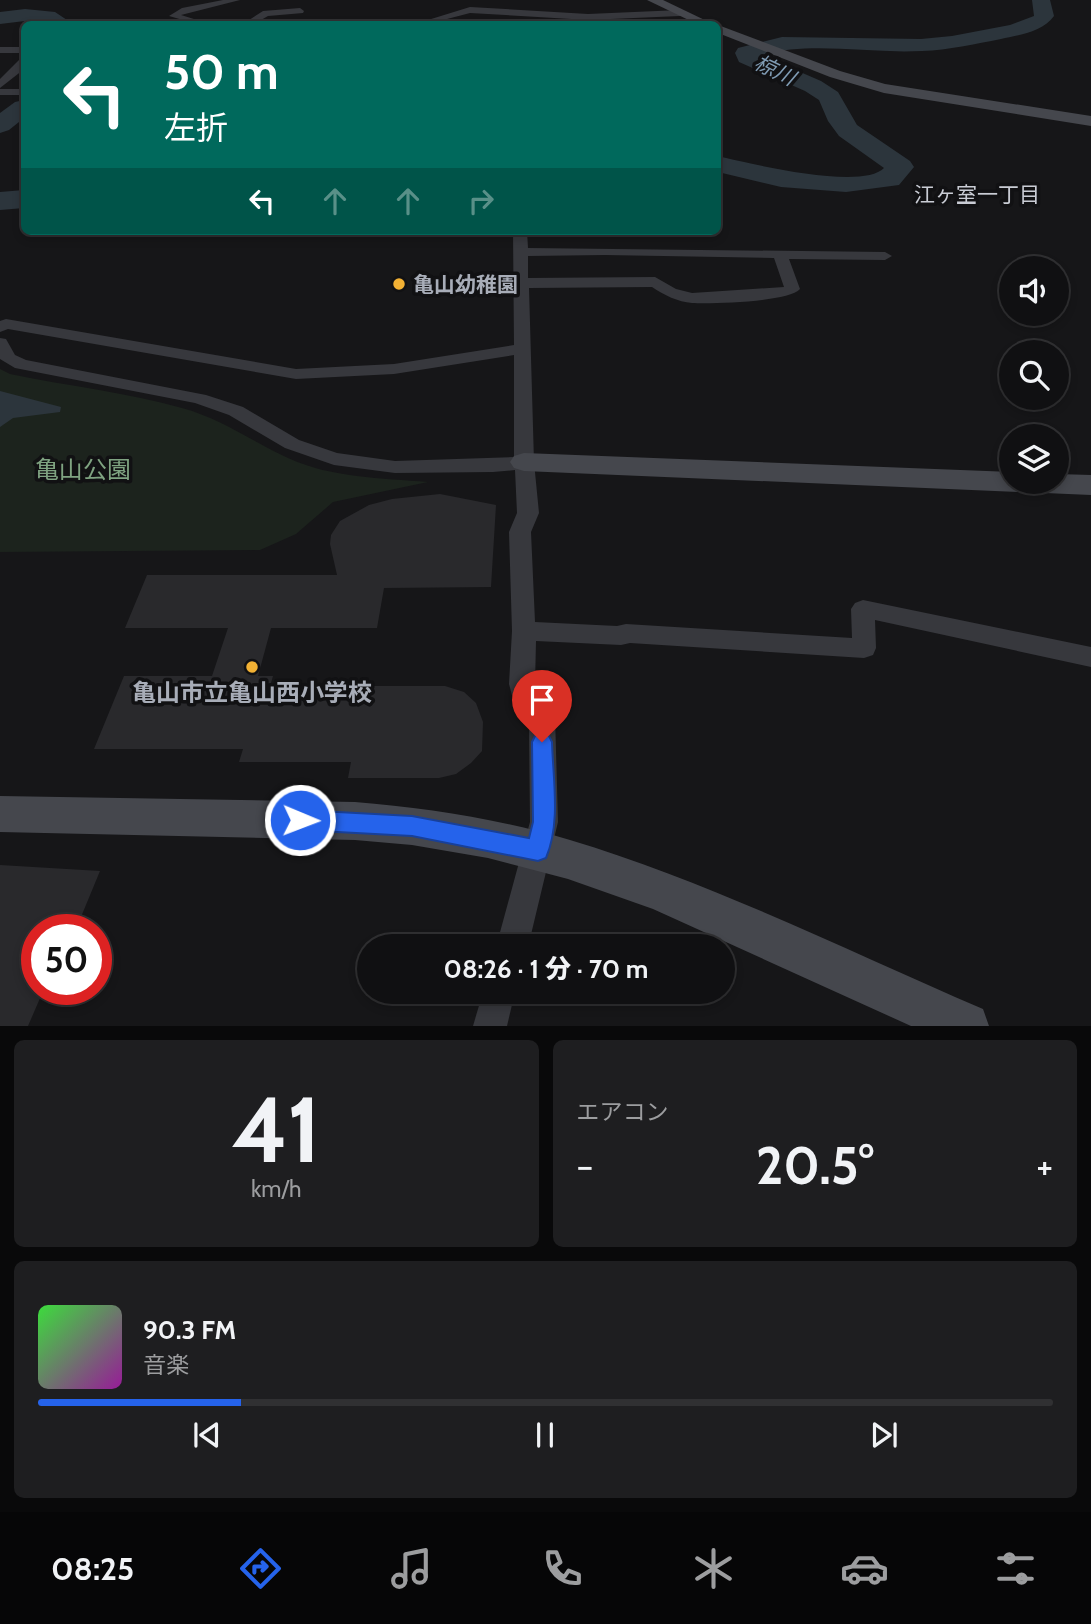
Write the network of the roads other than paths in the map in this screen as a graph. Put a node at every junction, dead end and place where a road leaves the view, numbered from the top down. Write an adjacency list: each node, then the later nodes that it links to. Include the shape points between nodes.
1 (236, 0): 5 (street, via 173,16)
2 (653, 0): 4 (main road)
3 (300, 11): 6 (street, via 269,12)
4 (681, 13): 7 (street, via 588,16 470,10); 8 (main road)
5 (194, 21)
6 (253, 21)
7 (431, 21)
8 (700, 21)
9 (721, 30): 16 (main road, via 884,88)
10 (0, 50): 11 (street)
11 (21, 50)
12 (21, 64): 13 (street)
13 (0, 85)
14 (0, 92): 15 (street)
15 (20, 92)
16 (1091, 121)
17 (520, 235): 18 (street)
18 (521, 253): 19 (street); 23 (street)
19 (651, 253): 20 (street); 22 (street)
20 (780, 253): 21 (street); 22 (street, via 792,289 782,294 691,298)
21 (886, 257)
22 (655, 282): 23 (street)
23 (521, 283): 26 (street)
24 (0, 327): 26 (street, via 6,324 92,337 296,374 352,373)
25 (0, 343): 27 (street, via 8,358 21,365 201,399 236,411 292,444 334,459 395,467)
26 (522, 349): 27 (street)
27 (524, 462): 28 (main road); 29 (street, via 528,513 520,532)
28 (1091, 485)
29 (524, 631): 30 (street, via 864,648 863,609); 32 (street, via 526,706 542,715 544,822)
30 (1091, 657)
31 (0, 814): 32 (main road, via 355,821 412,826)
32 (538, 850): 33 (street); 36 (main road, via 660,891)
33 (515, 934)
34 (496, 1004): 35 (street)
35 (490, 1026)
36 (966, 1026)

